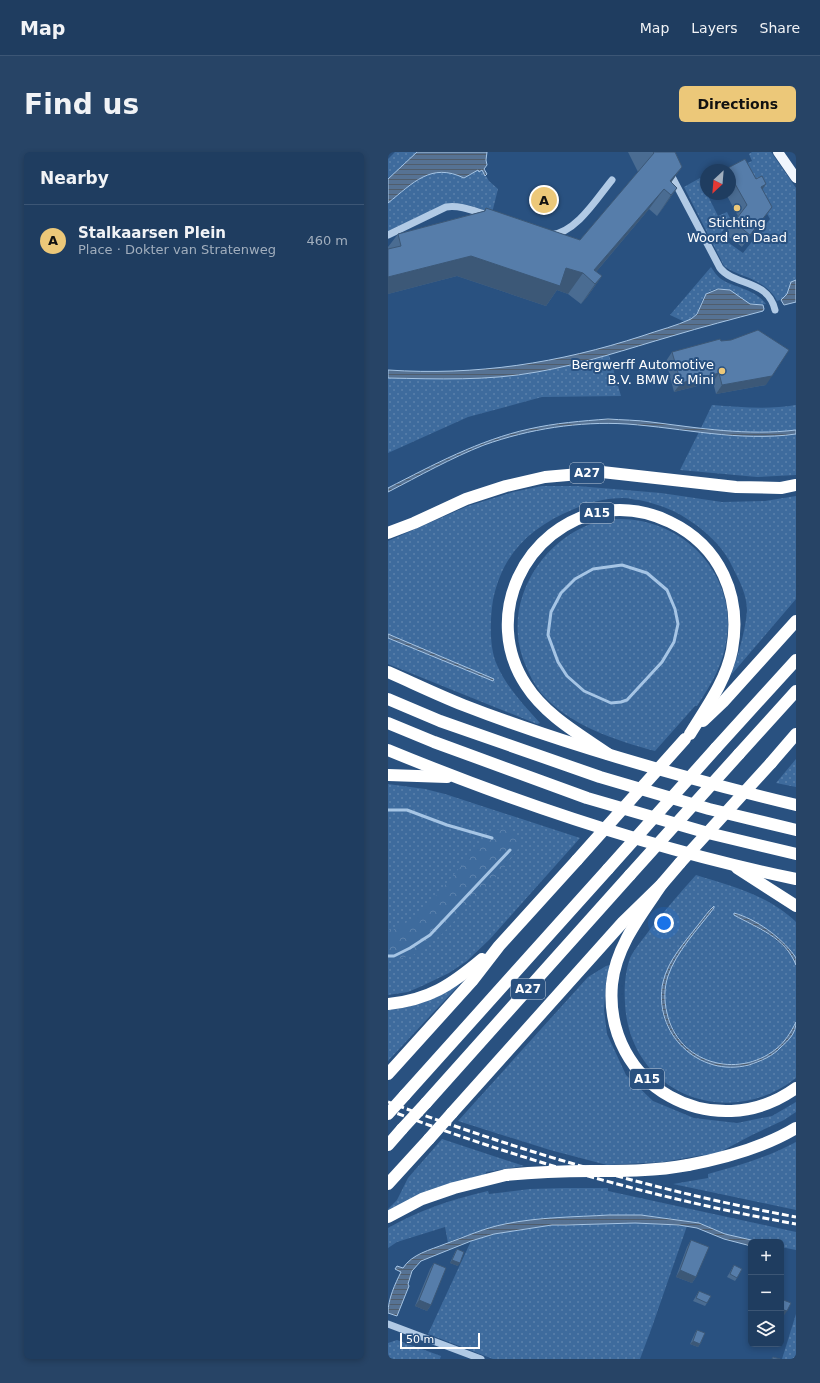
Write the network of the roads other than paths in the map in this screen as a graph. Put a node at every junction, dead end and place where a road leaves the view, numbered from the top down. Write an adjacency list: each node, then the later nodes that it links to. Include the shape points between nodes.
1 (778, 152): 3 (main road)
2 (667, 167): 8 (street, via 721,270 765,292 772,299)
3 (796, 178)
4 (612, 180): 6 (street, via 581,218 569,228 558,234)
5 (497, 218): 7 (street, via 464,207 446,207)
6 (545, 234)
7 (388, 235)
8 (775, 310)
9 (796, 485): 10 (highway, A27, via 781,488 736,487 602,472 545,477 466,499)
10 (388, 534)
11 (796, 621): 18 (highway)
12 (796, 660): 34 (highway, A27, bridge)
13 (388, 672): 20 (highway, A15, via 463,705)
14 (796, 690): 36 (highway, A27, bridge)
15 (388, 698): 24 (highway, via 440,721 600,777 709,809)
16 (388, 723): 25 (highway, via 587,798 708,833)
17 (796, 734): 28 (highway, A27, bridge)
18 (688, 737): 20 (highway, A15, via 722,682 732,650 734,616 728,586 711,553 682,528 643,512 602,511 564,526 531,555 512,591 508,624 509,640 518,673 533,696 554,717); 30 (highway, bridge)
19 (388, 750): 22 (highway)
20 (608, 754): 23 (highway, A15)
21 (388, 775): 22 (highway)
22 (454, 777): 26 (highway, via 618,833)
23 (796, 806)
24 (796, 830)
25 (796, 854)
26 (728, 863): 27 (highway); 29 (highway)
27 (796, 879)
28 (662, 884): 33 (highway, A15, via 631,930 614,972 613,1016 616,1032 628,1057 660,1090 693,1107 711,1111 730,1112 762,1106 775,1102); 37 (highway, A27, bridge, via 618,928)
29 (796, 906)
30 (499, 946): 31 (highway, via 464,974 434,993 406,1002); 32 (highway, via 472,981)
31 (388, 1004)
32 (388, 1074)
33 (796, 1088)
34 (388, 1114)
35 (796, 1128): 38 (highway, bridge, via 744,1152 688,1166 506,1175 422,1199)
36 (388, 1145)
37 (388, 1184)
38 (388, 1217)
39 (388, 1324): 40 (street)
40 (481, 1359)

